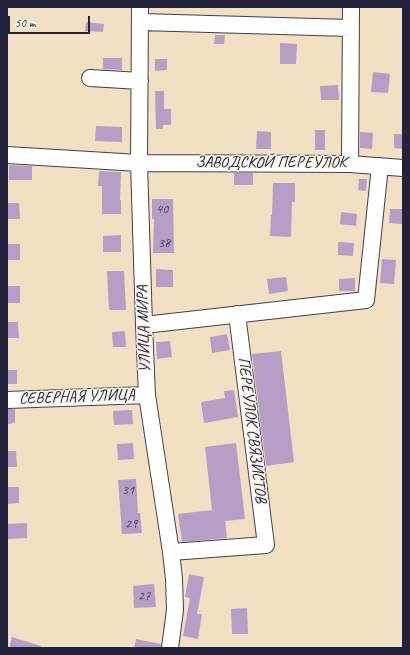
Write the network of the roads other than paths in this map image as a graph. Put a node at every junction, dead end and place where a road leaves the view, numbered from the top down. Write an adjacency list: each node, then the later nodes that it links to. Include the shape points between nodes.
1 (351, 7): 3 (street)
2 (140, 15): 3 (street); 5 (street, УЛИЦА МИРА)
3 (350, 28): 8 (street)
4 (90, 78): 5 (street)
5 (140, 81): 7 (street, УЛИЦА МИРА)
6 (7, 155): 7 (street, ЗАВОДСКОЙ ПЕРЕУЛОК)
7 (139, 163): 8 (street, ЗАВОДСКОЙ ПЕРЕУЛОК); 12 (street, УЛИЦА МИРА)
8 (350, 164): 9 (street, ЗАВОДСКОЙ ПЕРЕУЛОК)
9 (380, 166): 10 (street, ЗАВОДСКОЙ ПЕРЕУЛОК); 11 (street, via 366,300)
10 (403, 168)
11 (237, 314): 12 (street); 15 (street, ПЕРЕУЛОК СВЯЗИСТОВ, via 266,546)
12 (144, 325): 13 (street, УЛИЦА МИРА)
13 (147, 395): 14 (street, СЕВЕРНАЯ УЛИЦА); 15 (street, УЛИЦА МИРА)
14 (7, 400)
15 (171, 552): 16 (street, УЛИЦА МИРА, via 175,610)
16 (170, 648)

